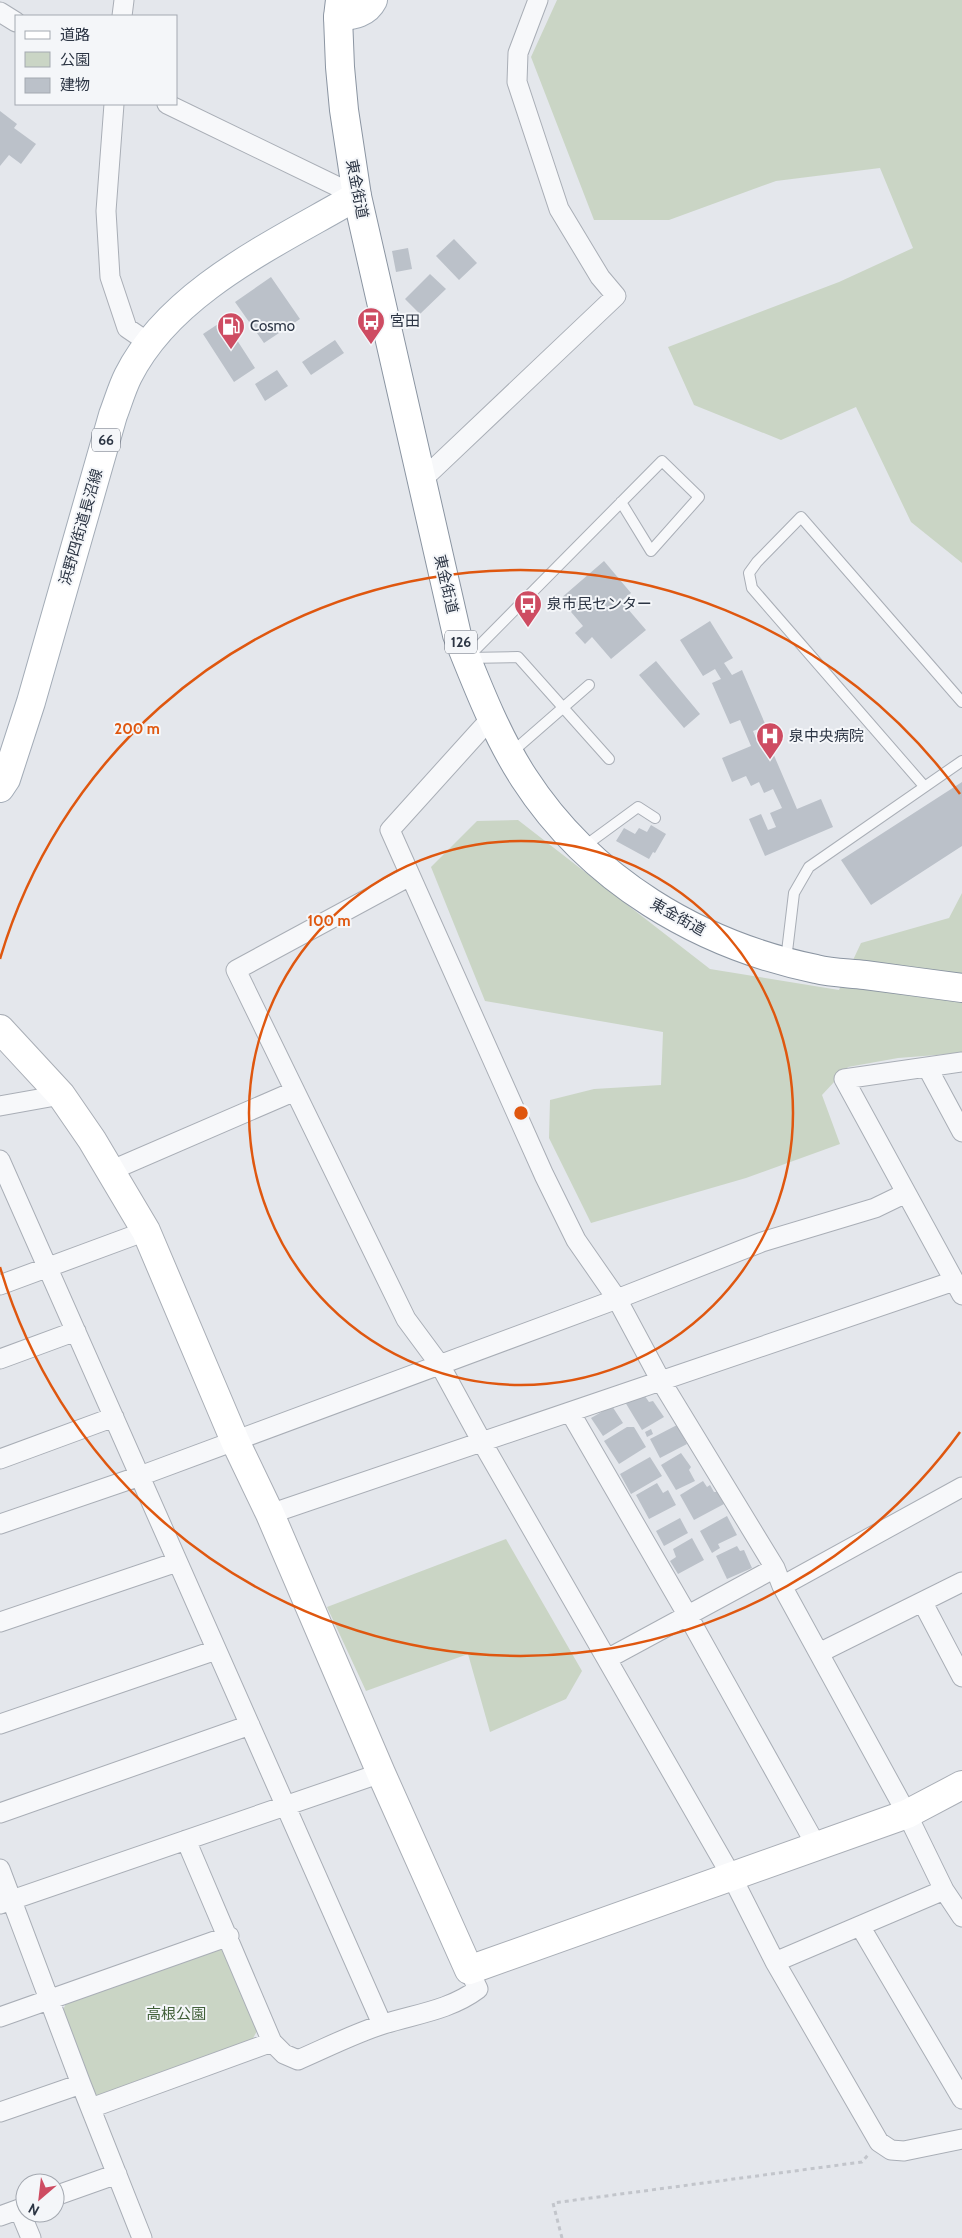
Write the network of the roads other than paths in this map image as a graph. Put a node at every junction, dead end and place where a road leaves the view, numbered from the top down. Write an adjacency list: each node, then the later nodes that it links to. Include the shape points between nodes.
1 (124, 0): 6 (street)
2 (373, 0): 4 (main road, via 365,11 354,15)
3 (538, 0): 12 (street, via 518,53 517,82 559,209 600,277 616,296)
4 (339, 9): 10 (main road, 東金街道 / 126, via 344,110)
5 (0, 12): 7 (street)
6 (122, 15)
7 (15, 21)
8 (114, 105): 11 (street, via 106,211 110,276 127,328)
9 (168, 105): 10 (street)
10 (357, 196): 11 (main road, 浜野四街道長沼線 / 66, via 218,278 188,301); 12 (main road, 東金街道 / 126)
11 (148, 343): 23 (main road, 浜野四街道長沼線 / 66, via 128,376 113,415 31,702 6,779)
12 (423, 479): 14 (main road, 東金街道 / 126, via 458,635)
13 (621, 502): 13 (lane, via 662,461 699,497 651,550); 14 (lane)
14 (467, 658): 17 (lane, via 518,657); 18 (main road, 東金街道 / 126)
15 (589, 685): 17 (lane)
16 (962, 702): 22 (lane, via 801,517 749,573 752,588)
17 (563, 708): 19 (lane); 20 (lane)
18 (492, 717): 19 (main road, 東金街道 / 126); 26 (street, via 390,830)
19 (511, 754): 25 (main road, 東金街道 / 126, via 524,778)
20 (609, 759)
21 (962, 761): 22 (lane)
22 (924, 786): 27 (lane, via 809,868 794,893)
23 (0, 788)
24 (655, 818): 25 (lane, via 638,807)
25 (581, 849): 27 (main road, 東金街道 / 126, via 630,890 684,922 732,945)
26 (410, 876): 32 (street, via 236,970); 44 (street, via 544,1175 576,1240)
27 (786, 961): 28 (main road, 東金街道 / 126, via 817,970)
28 (962, 988)
29 (0, 1029): 33 (main road)
30 (962, 1062): 31 (street)
31 (928, 1067): 35 (street); 38 (street, via 844,1079)
32 (295, 1091): 37 (street); 47 (street, via 406,1319)
33 (61, 1095): 34 (street); 37 (main road)
34 (0, 1106)
35 (962, 1132)
36 (0, 1160): 39 (street)
37 (110, 1171): 40 (main road)
38 (906, 1193): 43 (street); 44 (street, via 875,1208 762,1242)
39 (8, 1199): 41 (street)
40 (146, 1231): 41 (street); 51 (main road)
41 (48, 1268): 42 (street); 45 (street)
42 (0, 1285)
43 (960, 1289): 48 (street)
44 (617, 1299): 47 (street); 48 (street)
45 (76, 1331): 46 (street); 50 (street)
46 (0, 1359)
47 (440, 1365): 51 (street); 52 (street)
48 (660, 1381): 49 (street); 59 (street)
49 (570, 1412): 52 (street); 63 (street)
50 (114, 1417): 53 (street); 54 (street)
51 (235, 1441): 54 (street); 56 (main road)
52 (482, 1442): 56 (street); 67 (street)
53 (0, 1459)
54 (140, 1476): 57 (street); 58 (street)
55 (962, 1487): 61 (street)
56 (270, 1514): 71 (main road)
57 (0, 1524)
58 (177, 1562): 64 (street); 65 (street)
59 (775, 1568): 61 (street); 63 (street)
60 (962, 1582): 62 (street)
61 (782, 1586): 66 (street)
62 (923, 1603): 66 (street); 68 (street)
63 (688, 1616): 67 (street); 77 (street)
64 (0, 1622)
65 (216, 1650): 69 (street); 70 (street)
66 (819, 1653): 75 (street)
67 (607, 1659): 79 (street)
68 (962, 1677)
69 (0, 1724)
70 (250, 1725): 73 (street); 74 (street)
71 (381, 1772): 73 (street); 86 (main road)
72 (962, 1785): 75 (main road)
73 (285, 1806): 76 (street); 89 (street)
74 (0, 1813)
75 (907, 1814): 77 (main road); 80 (street)
76 (186, 1840): 81 (street); 84 (street)
77 (816, 1845): 79 (main road)
78 (0, 1869): 81 (street)
79 (732, 1877): 85 (street); 86 (main road)
80 (944, 1890): 82 (street); 83 (street)
81 (6, 1902): 87 (street)
82 (962, 1917)
83 (860, 1926): 85 (street); 92 (street)
84 (228, 1936): 87 (street); 90 (street)
85 (776, 1962): 95 (street, via 879,2142 890,2150 904,2151)
86 (469, 1970): 89 (street, via 478,1989 467,1997 447,2006)
87 (48, 1999): 88 (street); 91 (street)
88 (0, 2016)
89 (382, 2024): 90 (street, via 298,2060 284,2054)
90 (272, 2042): 93 (street)
91 (81, 2084): 93 (street); 94 (street)
92 (962, 2099)
93 (91, 2108): 96 (street)
94 (0, 2112)
95 (962, 2139)
96 (117, 2174): 97 (street); 102 (street)
97 (65, 2192)
98 (15, 2211): 99 (street)
99 (0, 2216)
100 (26, 2223): 101 (street)
101 (31, 2238)
102 (142, 2238)

